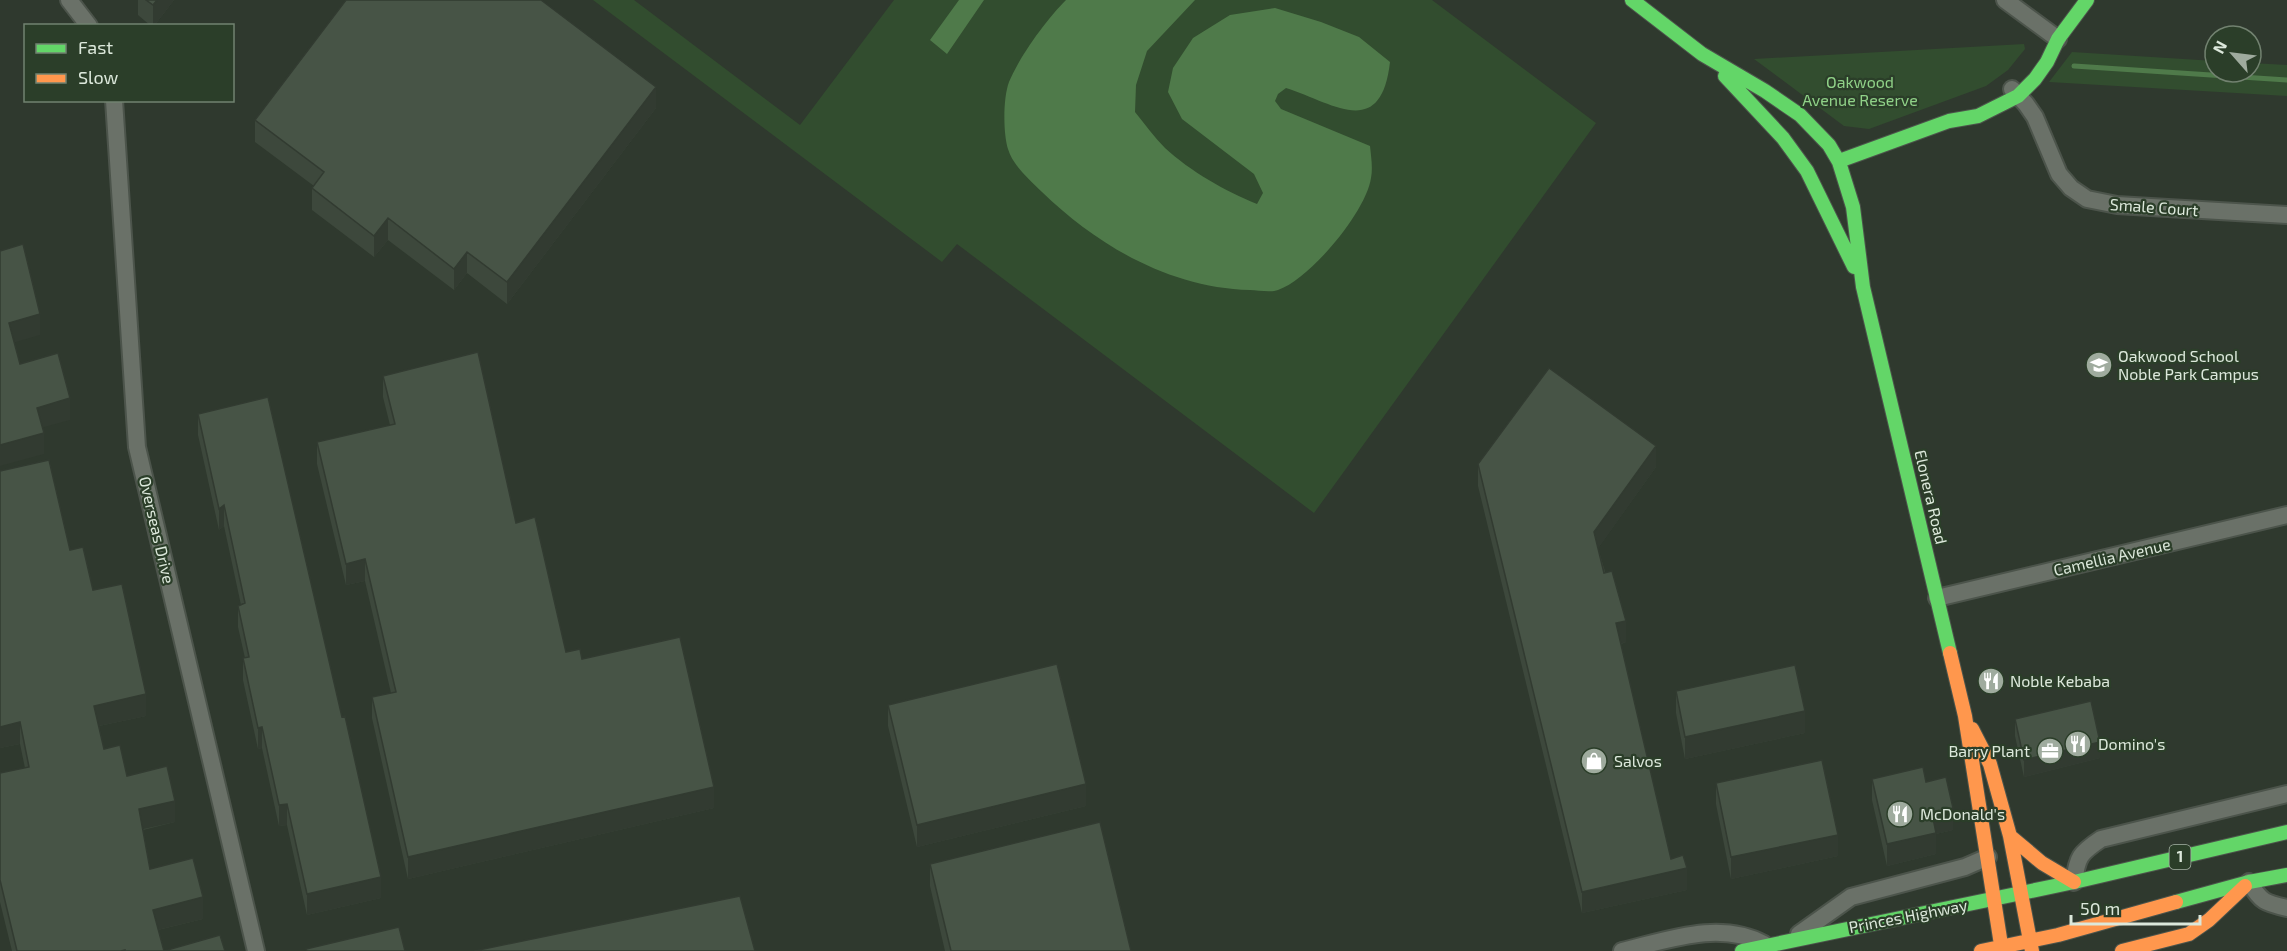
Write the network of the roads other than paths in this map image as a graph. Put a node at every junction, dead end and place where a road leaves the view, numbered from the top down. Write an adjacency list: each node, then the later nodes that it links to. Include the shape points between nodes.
1 (69, 0): 5 (street)
2 (1632, 0): 7 (main road, Elonera Road)
3 (2006, 0): 6 (street)
4 (2087, 0): 6 (main road)
5 (87, 24)
6 (2058, 39): 8 (main road, via 2039,55)
7 (1711, 60): 10 (main road, Elonera Road); 11 (main road, Elonera Road, via 1803,119)
8 (2015, 92): 11 (main road); 12 (street, Smale Court, via 2035,117 2059,174 2087,199 2111,205)
9 (114, 102): 32 (street, Overseas Drive, via 137,447)
10 (1792, 151): 11 (main road, via 1819,160); 13 (main road, Elonera Road, via 1807,171)
11 (1839, 161): 13 (main road, via 1831,183); 14 (main road, Elonera Road, via 1856,223)
12 (2287, 215)
13 (1838, 232): 14 (main road, Elonera Road)
14 (1863, 287): 16 (main road, Elonera Road)
15 (2287, 515): 16 (street, Camellia Avenue)
16 (1937, 598): 17 (main road, Elonera Road)
17 (1965, 716): 20 (main road, Elonera Road, via 1990,764); 21 (main road, Elonera Road)
18 (2287, 794): 23 (street, via 2101,839 2076,861)
19 (2287, 832): 23 (main road, Princes Highway / 1)
20 (2010, 836): 23 (main road, via 2042,863); 25 (main road, Elonera Road)
21 (1988, 857): 26 (main road, Elonera Road); 28 (street, via 1965,867 1851,897)
22 (2287, 874): 24 (main road)
23 (2074, 882): 25 (main road, Princes Highway / 1)
24 (2249, 882): 27 (street, via 2265,903); 30 (main road); 36 (main road, via 2189,934)
25 (2021, 892): 26 (main road, Princes Highway / 1); 30 (main road, Elonera Road)
26 (1993, 899): 28 (main road, Princes Highway / 1); 31 (main road, Elonera Road)
27 (2287, 908)
28 (1791, 939): 29 (main road, Princes Highway / 1)
29 (1767, 945): 33 (street, via 1722,932 1695,934); 34 (main road, Princes Highway / 1)
30 (2031, 946): 31 (main road)
31 (2002, 949): 35 (main road)
32 (256, 951)
33 (1622, 951)
34 (1742, 951)
35 (1981, 951)
36 (2122, 951)

